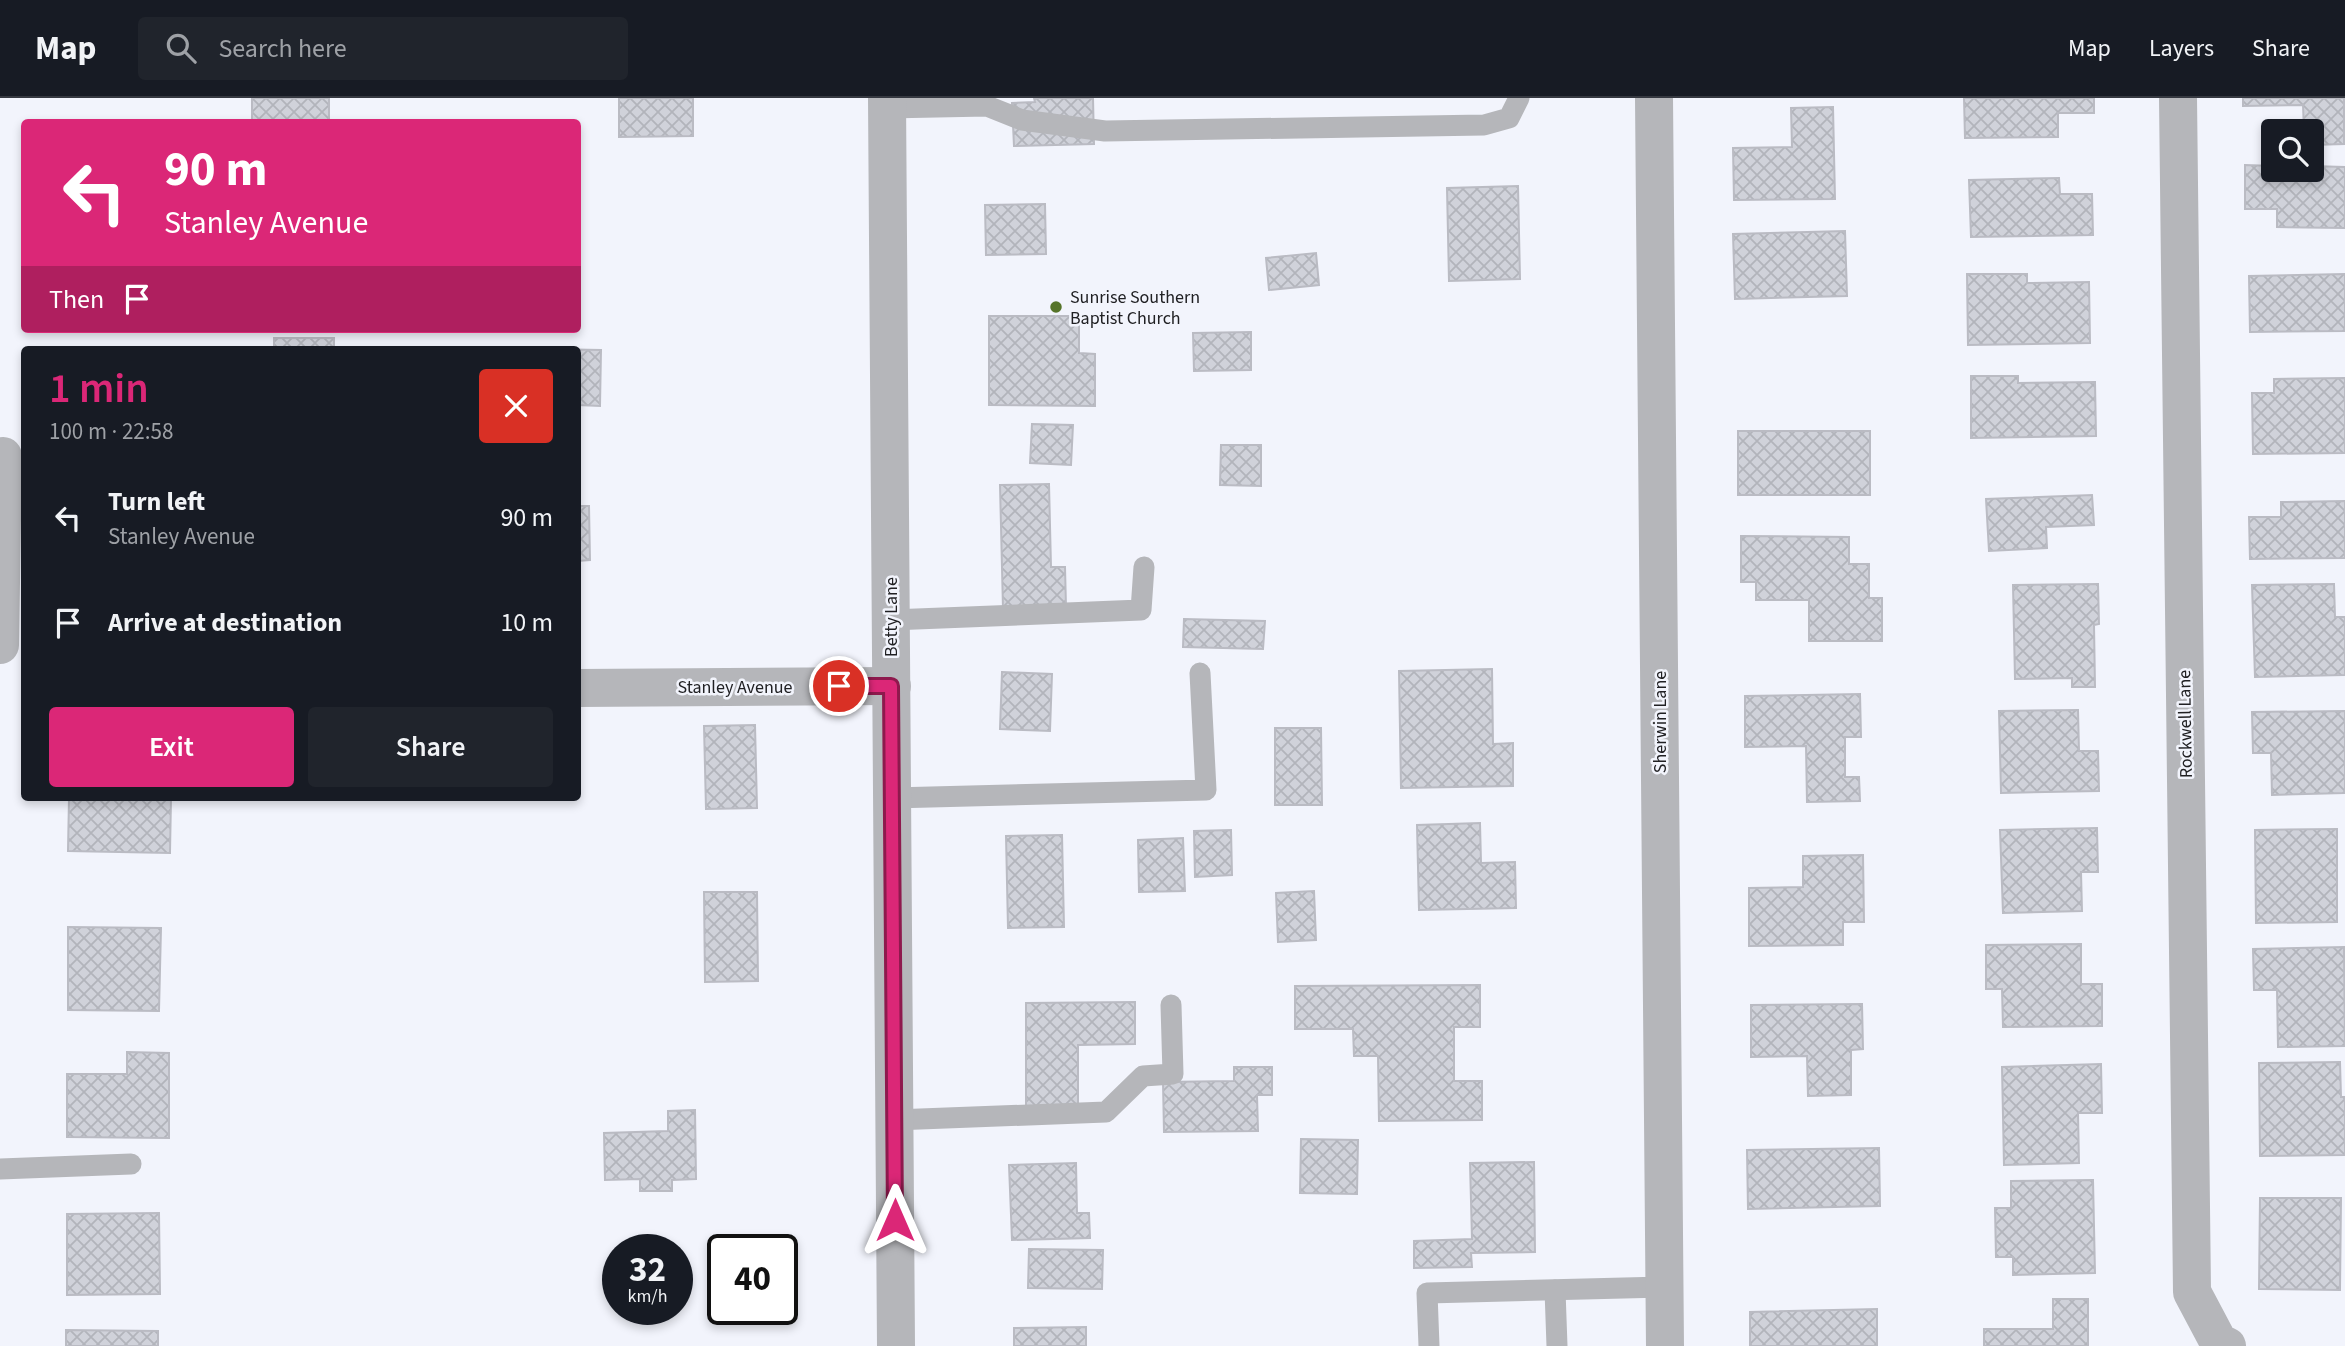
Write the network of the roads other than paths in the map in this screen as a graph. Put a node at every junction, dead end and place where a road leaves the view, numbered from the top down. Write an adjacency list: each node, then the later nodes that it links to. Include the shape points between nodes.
1 (1518, 98): 4 (lane, via 1509,118 1484,125 1105,131 1022,120 987,107)
2 (1654, 98): 17 (street, Sherwin Lane)
3 (2178, 98): 19 (street, Rockwell Lane, via 2192,1292)
4 (887, 103): 7 (street, Betty Lane)
5 (4, 456): 8 (street)
6 (1144, 567): 7 (lane, via 1141,610)
7 (891, 621): 10 (street, Betty Lane)
8 (0, 645)
9 (1200, 673): 12 (lane, via 1206,789)
10 (891, 686): 11 (street, Stanley Avenue); 12 (street, Betty Lane)
11 (581, 688)
12 (892, 798): 14 (street, Betty Lane)
13 (1171, 1005): 14 (lane, via 1173,1074 1143,1076 1106,1112)
14 (894, 1120): 20 (street, Betty Lane)
15 (131, 1164): 16 (lane)
16 (0, 1169)
17 (1664, 1287): 18 (lane); 23 (street, Sherwin Lane)
18 (1555, 1290): 21 (lane, via 1427,1293); 22 (lane)
19 (2223, 1344)
20 (896, 1346)
21 (1429, 1346)
22 (1557, 1346)
23 (1665, 1346)

